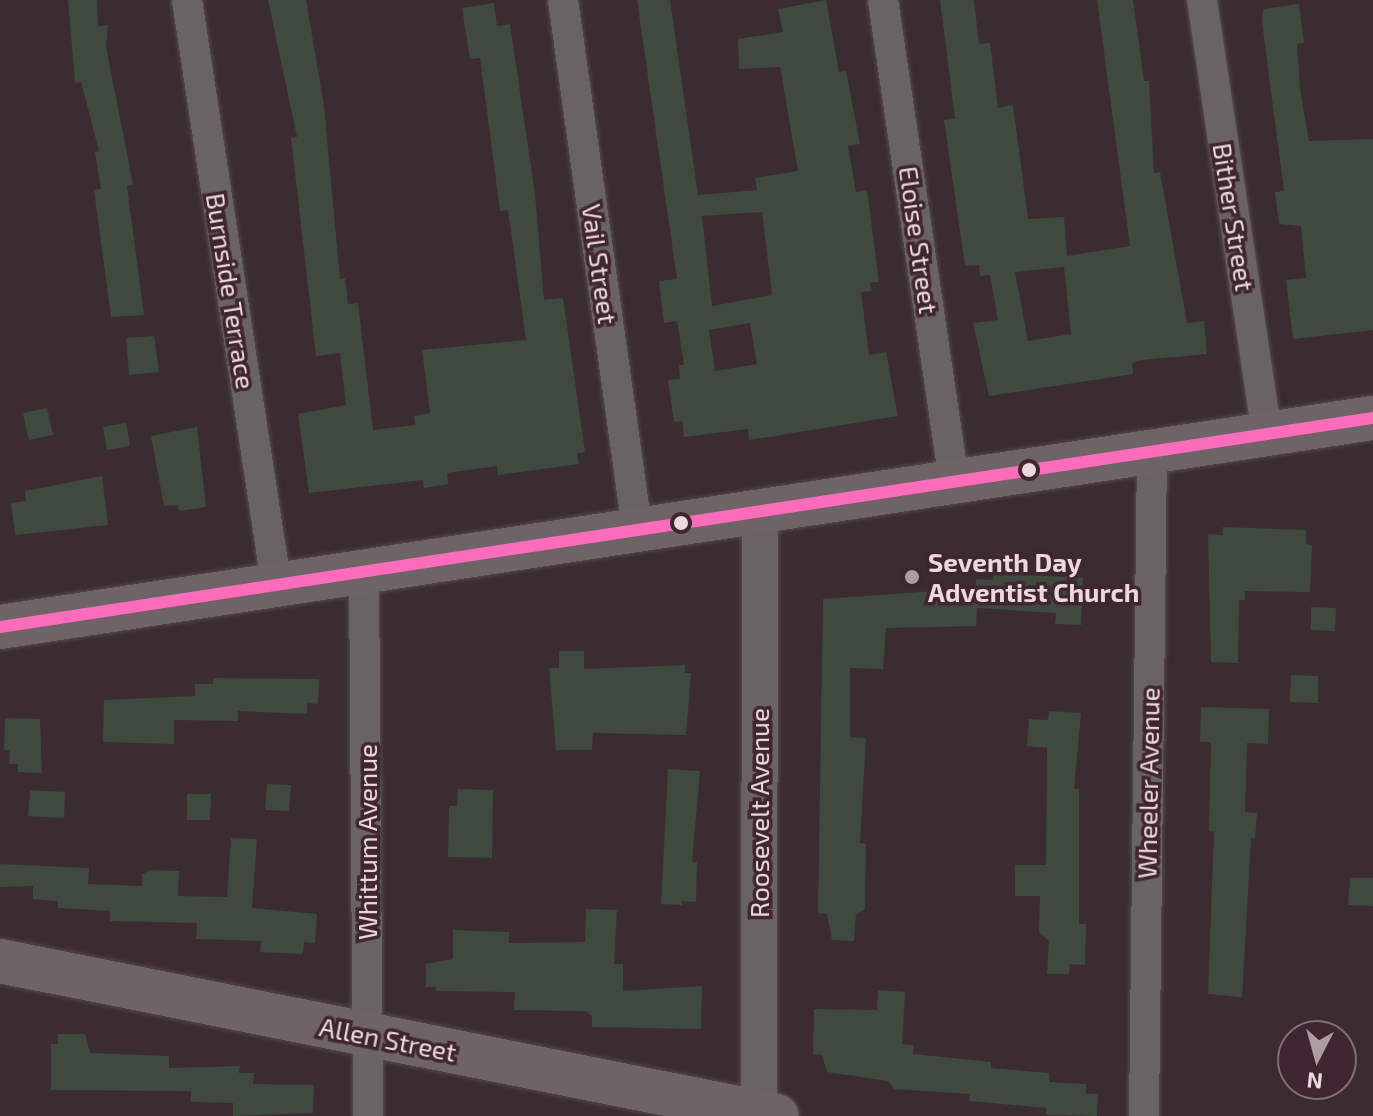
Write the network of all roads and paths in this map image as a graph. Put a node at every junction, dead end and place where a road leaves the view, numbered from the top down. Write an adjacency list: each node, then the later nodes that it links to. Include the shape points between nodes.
1 (187, 0): 12 (street, Burnside Terrace)
2 (563, 0): 10 (street, Vail Street)
3 (883, 0): 8 (street, Eloise Street)
4 (1202, 0): 6 (street, Bither Street)
5 (1373, 418): 6 (main road)
6 (1267, 433): 7 (main road)
7 (1152, 451): 8 (main road); 18 (street, Wheeler Avenue)
8 (954, 481): 9 (main road)
9 (760, 510): 10 (main road); 16 (street, Roosevelt Avenue)
10 (637, 528): 11 (main road)
11 (364, 568): 12 (main road); 15 (street, Whittum Avenue)
12 (276, 582): 13 (main road)
13 (0, 627)
14 (0, 961): 15 (main road, Allen Street)
15 (368, 1035): 16 (main road, Allen Street); 17 (street, Whittum Avenue)
16 (765, 1115)
17 (368, 1116)
18 (1144, 1116)

